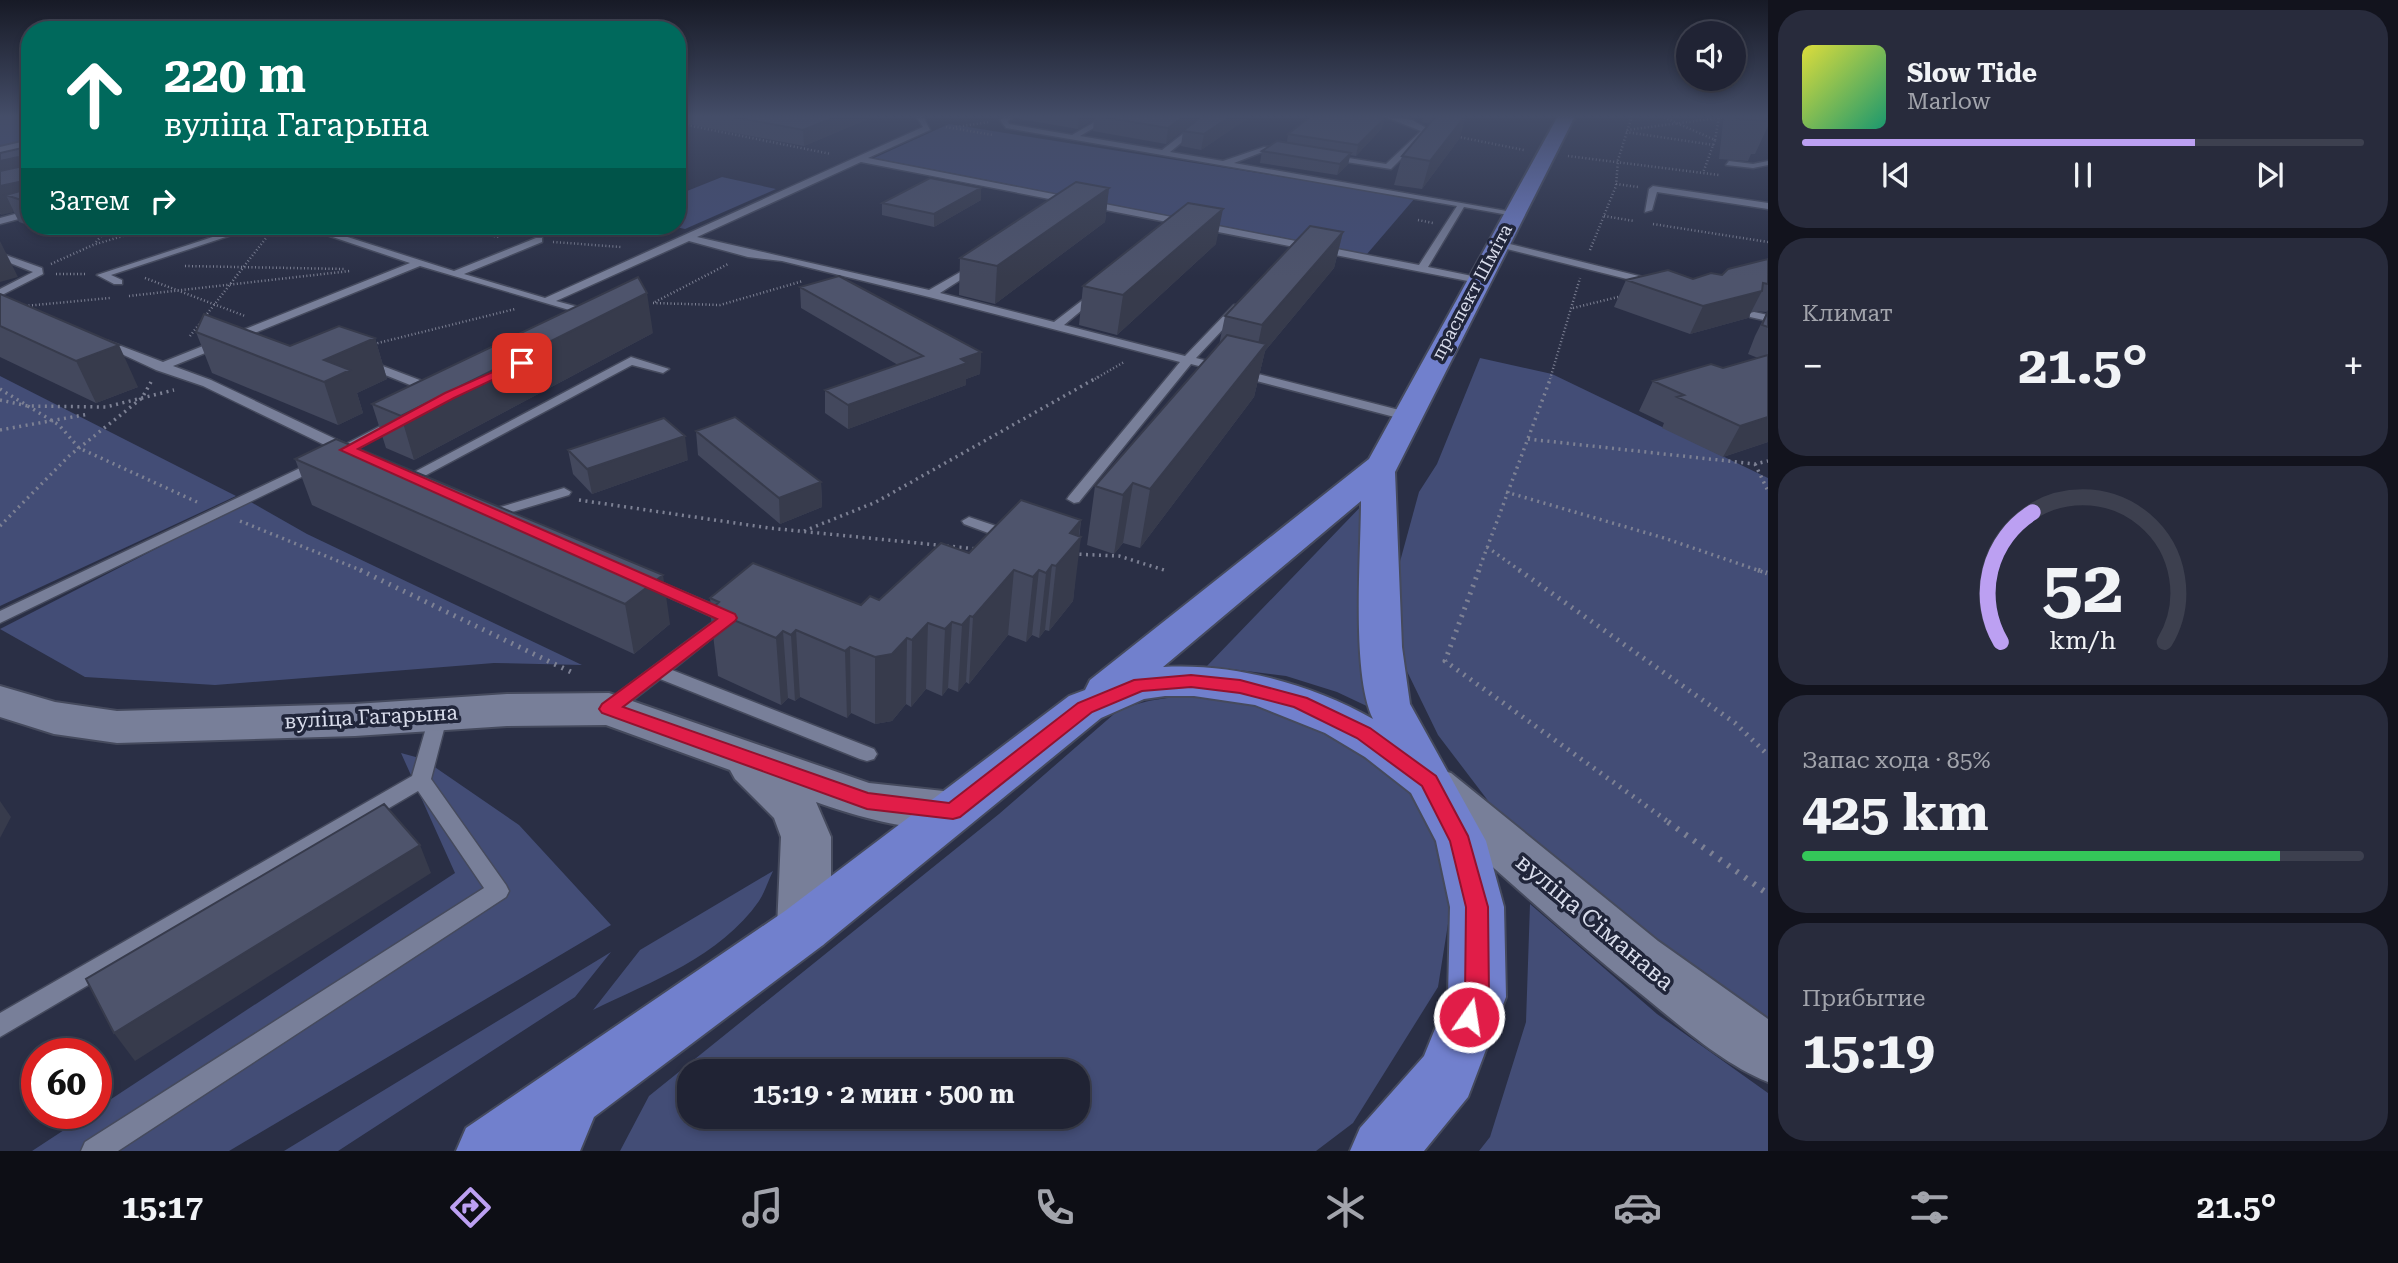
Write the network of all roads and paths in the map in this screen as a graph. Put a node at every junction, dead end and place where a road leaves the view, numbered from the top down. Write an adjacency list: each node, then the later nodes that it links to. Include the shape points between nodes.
1 (837, 170): 19 (lane)
2 (914, 170): 33 (lane)
3 (1257, 170): 8 (lane)
4 (1538, 170): 11 (main road, праспект Шміта)
5 (1617, 170): 13 (path)
6 (1704, 170): 7 (path)
7 (1703, 173)
8 (1462, 204): 11 (lane); 33 (lane)
9 (1768, 205): 10 (lane, via 1653,189)
10 (1648, 210)
11 (1514, 213): 22 (main road, праспект Шміта)
12 (21, 215): 14 (lane)
13 (1604, 216): 21 (path); 28 (path)
14 (0, 221)
15 (105, 235): 23 (path)
16 (126, 235): 23 (path)
17 (226, 235): 29 (lane)
18 (332, 235): 27 (lane)
19 (688, 238): 24 (lane); 46 (lane)
20 (539, 240): 35 (lane)
21 (1768, 242)
22 (1498, 244): 28 (lane); 36 (main road, праспект Шміта)
23 (93, 245): 32 (path)
24 (748, 254): 34 (lane); 34 (path, via 653,303 720,305)
25 (0, 256): 32 (lane)
26 (987, 259): 42 (lane)
27 (419, 263): 30 (lane); 35 (lane)
28 (1584, 265): 39 (lane); 49 (path)
29 (125, 267): 31 (path); 37 (lane, via 102,275); 40 (path)
30 (405, 268): 31 (path); 53 (lane)
31 (365, 269): 40 (path)
32 (38, 270): 41 (lane)
33 (1421, 270): 36 (lane)
34 (837, 271): 42 (lane)
35 (454, 274): 46 (lane)
36 (1478, 280): 67 (main road, праспект Шміта)
37 (118, 282)
38 (1107, 284): 54 (lane)
39 (1663, 285): 49 (path)
40 (180, 291): 43 (path); 53 (path)
41 (0, 293)
42 (931, 294): 54 (lane)
43 (126, 296)
44 (113, 298): 48 (path)
45 (0, 300): 48 (lane)
46 (546, 302): 51 (lane); 56 (path)
47 (1243, 302): 59 (lane)
48 (18, 307)
49 (1572, 308): 70 (path)
50 (1754, 314): 52 (lane)
51 (607, 317)
52 (1768, 318)
53 (265, 325): 60 (lane)
54 (1056, 326): 57 (lane)
55 (89, 337): 60 (lane)
56 (363, 346)
57 (1146, 350): 59 (lane); 83 (path, via 876,502)
58 (359, 361): 71 (lane, via 450,396)
59 (1187, 361): 67 (lane); 79 (lane)
60 (160, 367): 62 (lane)
61 (663, 369): 75 (lane, via 631,361 403,476)
62 (207, 383): 65 (path, via 106,407); 71 (lane)
63 (0, 389): 65 (path)
64 (0, 400): 65 (path)
65 (27, 406): 68 (path)
66 (89, 414): 68 (path)
67 (1406, 416): 74 (main road, праспект Шміта)
68 (52, 421): 69 (path); 80 (path, via 79,448)
69 (0, 430)
70 (1528, 439): 73 (path); 77 (path)
71 (353, 452): 80 (lane)
72 (1768, 461): 73 (path)
73 (1755, 464): 76 (path)
74 (1378, 467): 94 (main road, праспект Шміта); 101 (main road, via 1381,647 1388,704)
75 (433, 489)
76 (1768, 491)
77 (1506, 492): 84 (path); 88 (path)
78 (558, 494): 82 (lane, via 486,511); 83 (path)
79 (1074, 499)
80 (218, 512): 90 (lane); 91 (path, via 390,582)
81 (969, 521): 85 (lane, via 1000,532)
82 (517, 525)
83 (803, 531): 85 (path)
84 (1487, 547): 99 (path, via 1735,723); 103 (path, via 1445,661)
85 (985, 550)
86 (1066, 554): 87 (path, via 1119,556)
87 (1164, 570)
88 (1767, 573)
89 (629, 574): 92 (lane, via 734,615)
90 (0, 618)
91 (571, 672)
92 (659, 672): 95 (lane); 98 (lane)
93 (0, 701): 96 (main road, вуліца Гагарына, via 54,718 117,727)
94 (1085, 707): 101 (main road, via 1140,685 1191,681 1240,686 1300,702 1363,733); 102 (main road, праспект Шміта)
95 (609, 709): 96 (main road, вуліца Гагарына); 97 (main road, вуліца Гагарына)
96 (439, 714): 100 (lane)
97 (738, 754): 102 (main road, вуліца Гагарына, via 867,801); 104 (main road, via 795,808 806,837)
98 (867, 754)
99 (1768, 755)
100 (421, 780): 105 (lane); 108 (lane, via 498,891)
101 (1429, 781): 106 (main road, вуліца Сіманава, via 1626,951); 111 (main road, via 1461,841 1477,907 1477,997 1446,1076)
102 (953, 811): 104 (main road, праспект Шміта)
103 (1768, 894)
104 (804, 928): 107 (main road, праспект Шміта)
105 (0, 1026)
106 (1768, 1054)
107 (572, 1095): 109 (main road); 110 (main road)
108 (94, 1151)
109 (489, 1151)
110 (547, 1151)
111 (1383, 1151)

